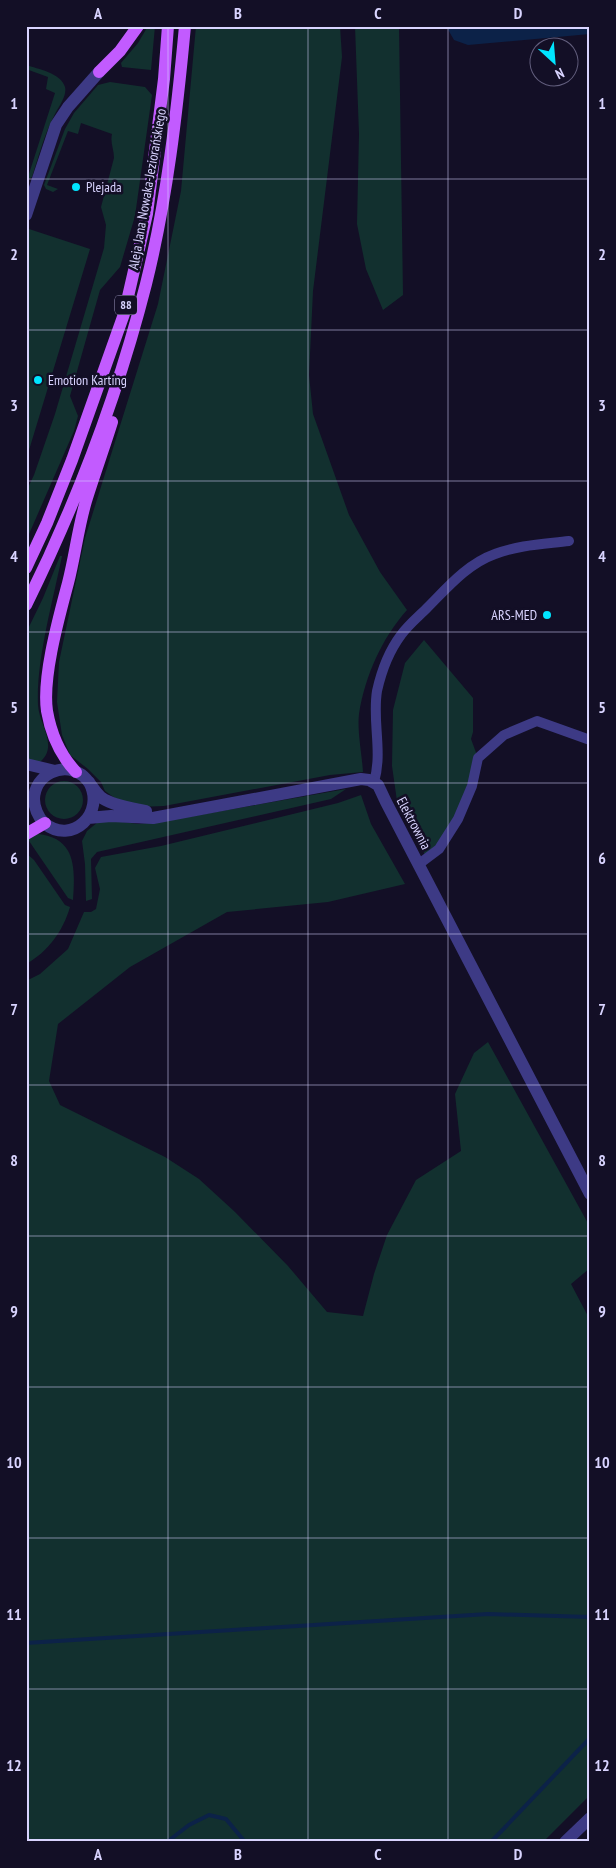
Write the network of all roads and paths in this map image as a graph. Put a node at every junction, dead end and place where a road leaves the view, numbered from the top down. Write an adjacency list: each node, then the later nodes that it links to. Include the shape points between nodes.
1 (138, 26): 4 (main road)
2 (168, 26): 8 (main road, Aleja Jana Nowaka-Jeziorańskiego / 88, via 147,214 124,314 72,460)
3 (185, 26): 6 (main road, Aleja Jana Nowaka-Jeziorańskiego / 88, via 179,93 161,214)
4 (99, 72): 5 (street, via 56,125)
5 (26, 215)
6 (138, 312): 9 (main road, Aleja Jana Nowaka-Jeziorańskiego / 88, via 85,472); 13 (main road, via 119,401 86,502 48,676 47,710 51,727 64,759)
7 (569, 541): 15 (street, via 510,550 471,566 400,636 377,691 378,760)
8 (26, 568)
9 (26, 605)
10 (590, 740): 21 (street, via 537,721 504,735 478,758 472,786 458,819 439,849)
11 (26, 764): 12 (street)
12 (55, 771): 13 (street); 16 (street)
13 (76, 772): 14 (street)
14 (89, 782): 17 (street, via 102,798 117,805); 18 (street, via 95,800)
15 (374, 782): 17 (street, via 361,779); 21 (street, Elektrownia, via 382,790)
16 (31, 787): 19 (street, via 36,812)
17 (171, 814): 18 (street, via 153,818)
18 (88, 818): 19 (street, via 72,829 53,828)
19 (45, 823): 20 (main road)
20 (26, 834)
21 (419, 864): 22 (street, Elektrownia)
22 (590, 1194)
23 (590, 1818): 24 (street)
24 (565, 1842)

